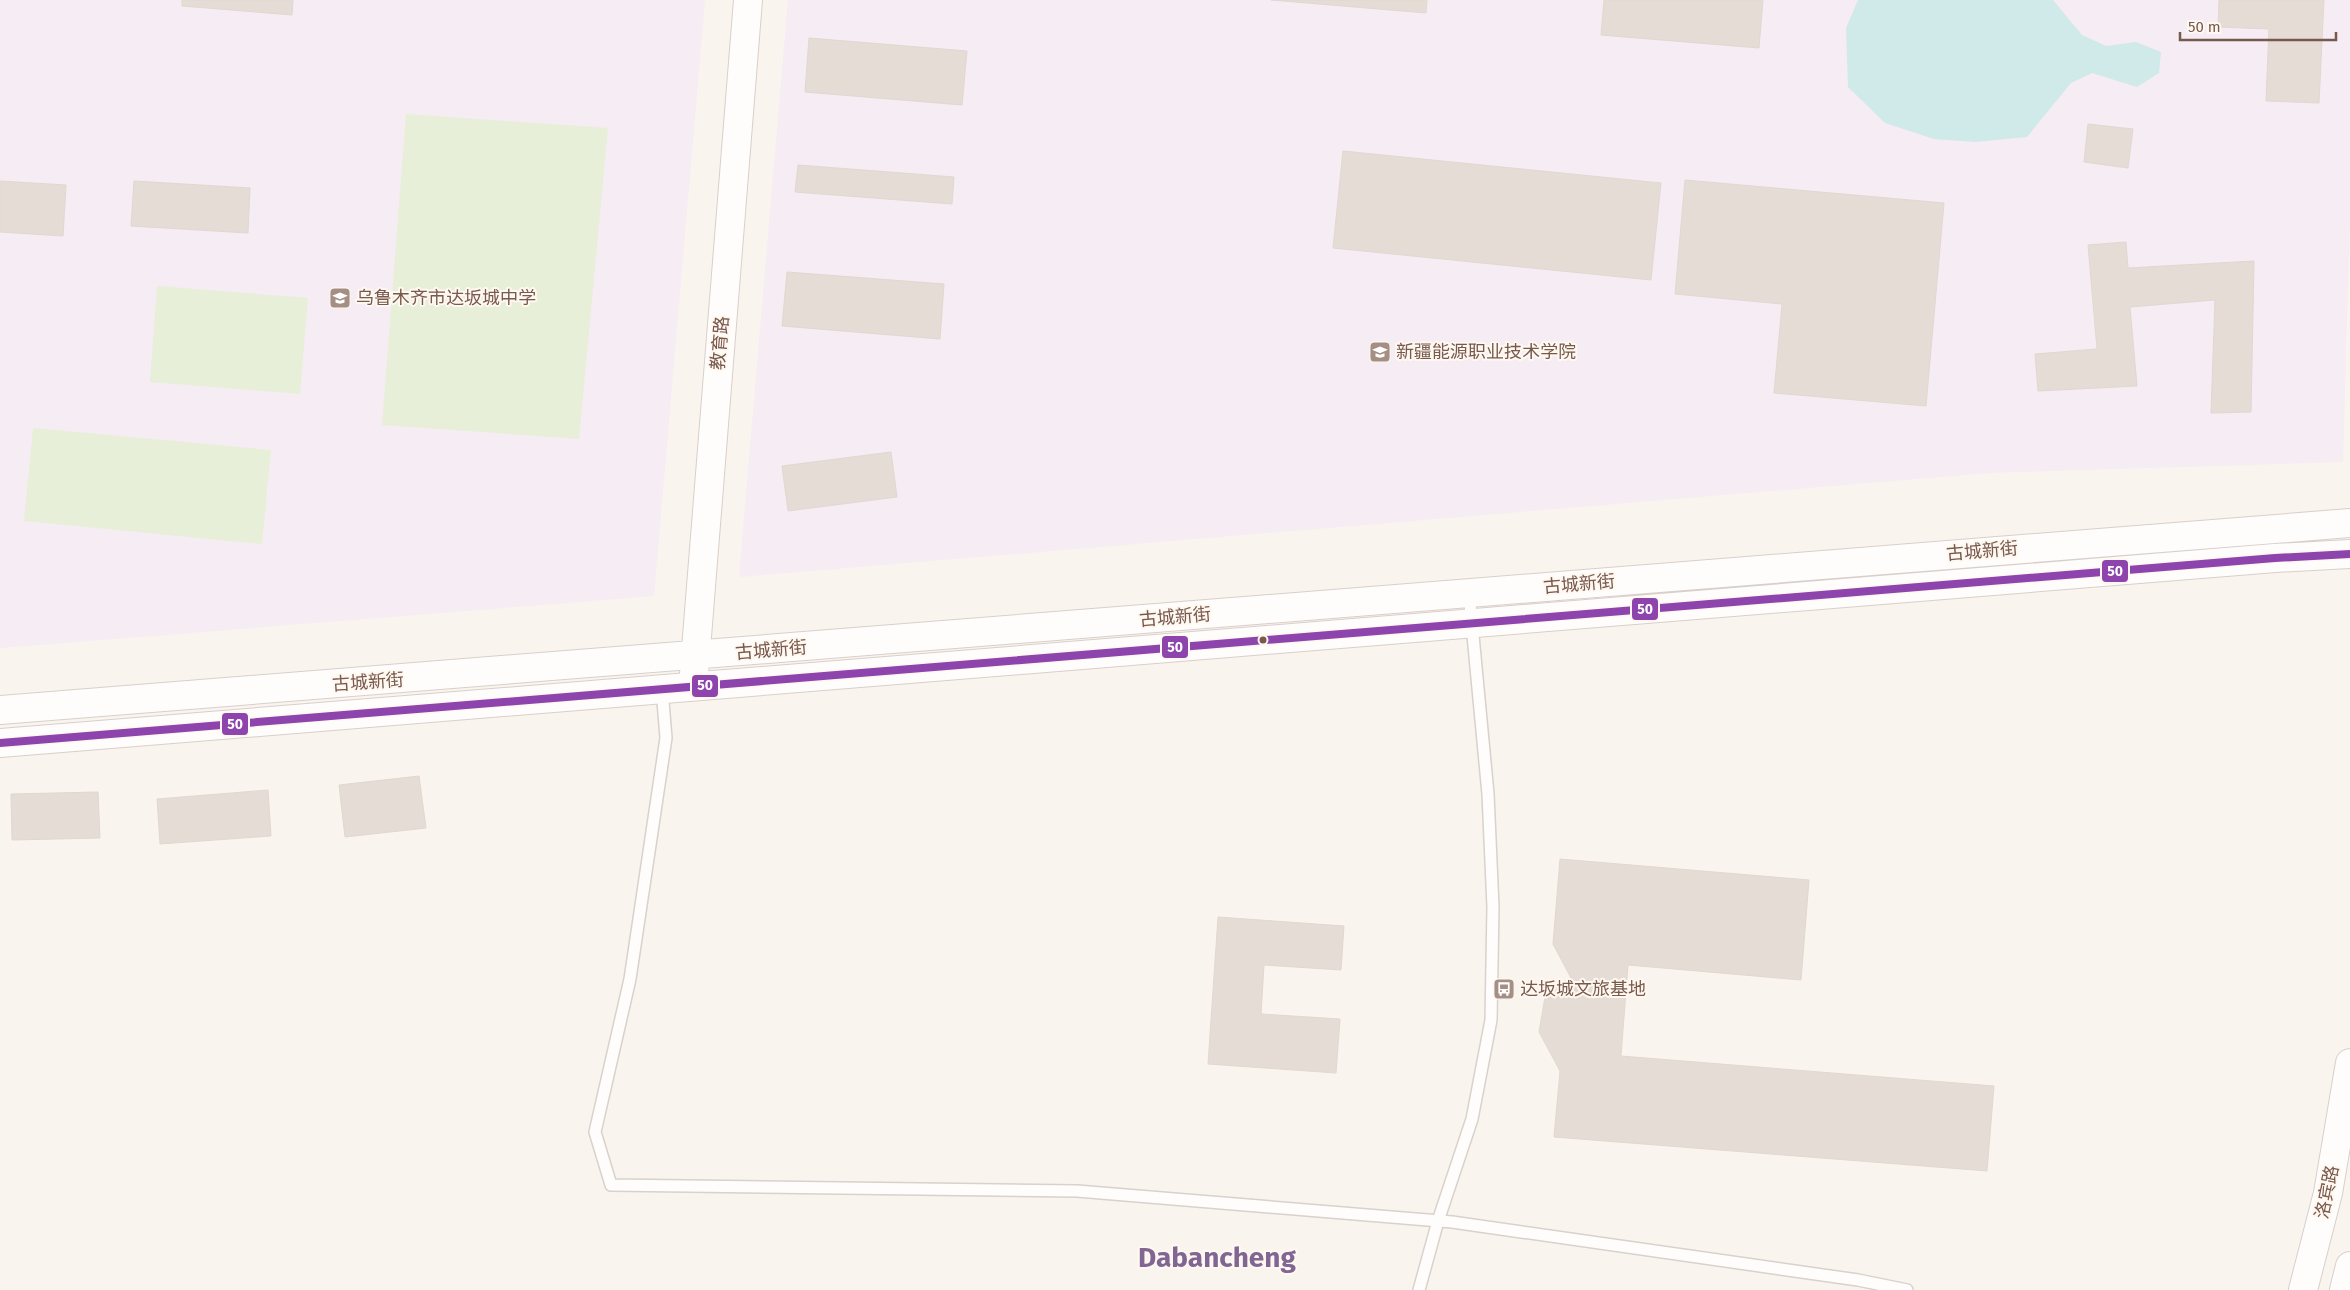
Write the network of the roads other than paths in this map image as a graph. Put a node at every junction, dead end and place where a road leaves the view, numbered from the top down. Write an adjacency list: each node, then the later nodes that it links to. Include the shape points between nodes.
1 (748, 0): 6 (main road, 教育路)
2 (2350, 523): 4 (main road, 古城新街)
3 (2350, 554): 5 (main road, 古城新街)
4 (1469, 593): 5 (lane); 6 (main road, 古城新街)
5 (1471, 623): 7 (main road, 古城新街); 12 (lane, via 1494,907 1492,1020 1472,1119)
6 (695, 656): 7 (main road, 教育路); 9 (main road, 古城新街)
7 (692, 687): 8 (main road, 古城新街)
8 (662, 689): 10 (main road, 古城新街); 12 (lane, via 666,738 630,979 595,1132 611,1185 1077,1191)
9 (0, 710)
10 (0, 743)
11 (2350, 1063): 16 (main road, 洛宾路, via 2328,1193)
12 (1438, 1221): 14 (lane); 15 (lane, via 1858,1280)
13 (2350, 1266): 17 (main road)
14 (1418, 1290)
15 (1907, 1290)
16 (2303, 1290)
17 (2344, 1290)

